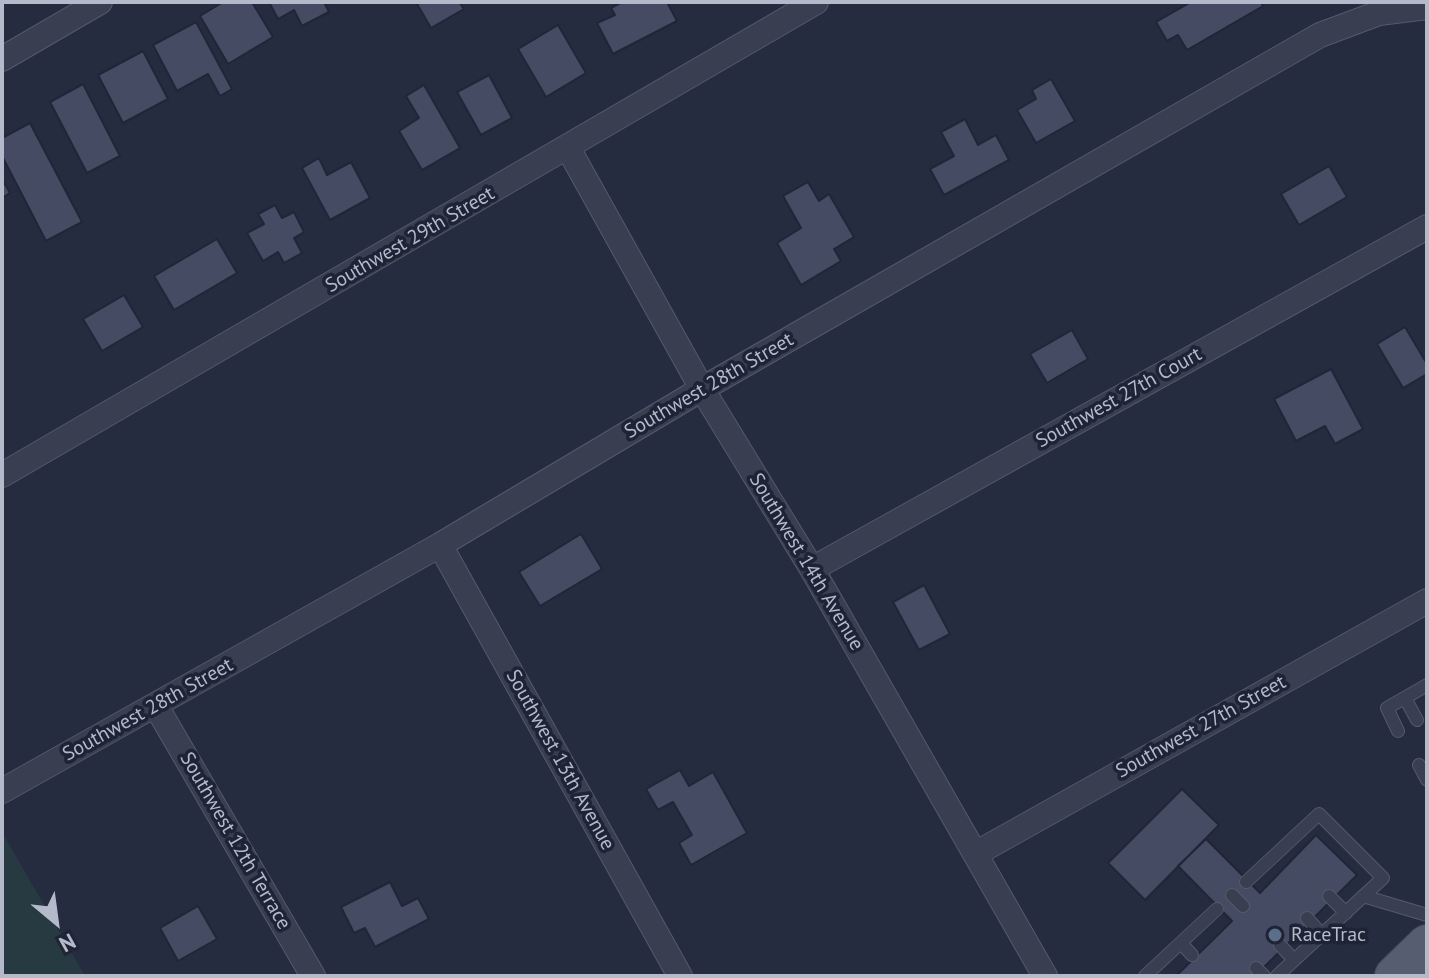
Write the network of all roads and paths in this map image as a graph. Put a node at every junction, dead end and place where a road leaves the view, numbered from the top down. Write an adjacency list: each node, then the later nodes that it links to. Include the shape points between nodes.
1 (100, 2): 4 (street)
2 (816, 2): 5 (street, Southwest 29th Street)
3 (1427, 7): 7 (street, Southwest 28th Street, via 1379,13 1320,35)
4 (2, 59)
5 (568, 148): 7 (street, Southwest 14th Avenue); 8 (street, Southwest 29th Street)
6 (1427, 227): 10 (street, Southwest 27th Court)
7 (702, 389): 9 (street, Southwest 28th Street); 10 (street, Southwest 14th Avenue)
8 (2, 475)
9 (440, 545): 15 (street, Southwest 28th Street); 40 (street, Southwest 13th Avenue)
10 (812, 569): 21 (street, Southwest 14th Avenue)
11 (1427, 601): 21 (street, Southwest 27th Street)
12 (1423, 688): 13 (lane); 14 (lane)
13 (1405, 698): 16 (lane); 17 (lane, via 1387,708)
14 (1427, 704)
15 (156, 706): 20 (street, Southwest 28th Street); 39 (street, Southwest 12th Terrace)
16 (1417, 720)
17 (1398, 731)
18 (1419, 765): 19 (lane)
19 (1427, 780)
20 (2, 791)
21 (975, 854): 41 (street, Southwest 14th Avenue)
22 (1260, 869): 23 (lane); 24 (lane); 27 (lane, via 1287,852 1319,814 1383,878)
23 (1270, 880)
24 (1246, 882)
25 (1232, 895): 28 (lane)
26 (1329, 896): 29 (lane)
27 (1363, 896): 29 (lane); 30 (lane)
28 (1243, 906)
29 (1346, 913): 33 (lane)
30 (1427, 915)
31 (1307, 918): 33 (lane)
32 (1218, 928): 34 (lane, via 1212,913)
33 (1322, 935): 38 (lane)
34 (1181, 943): 37 (lane); 42 (lane)
35 (1280, 945): 38 (lane)
36 (1427, 945): 44 (main road)
37 (1192, 955)
38 (1294, 960): 43 (lane)
39 (313, 976)
40 (680, 976)
41 (1045, 976)
42 (1145, 976)
43 (1277, 976)
44 (1395, 976)

